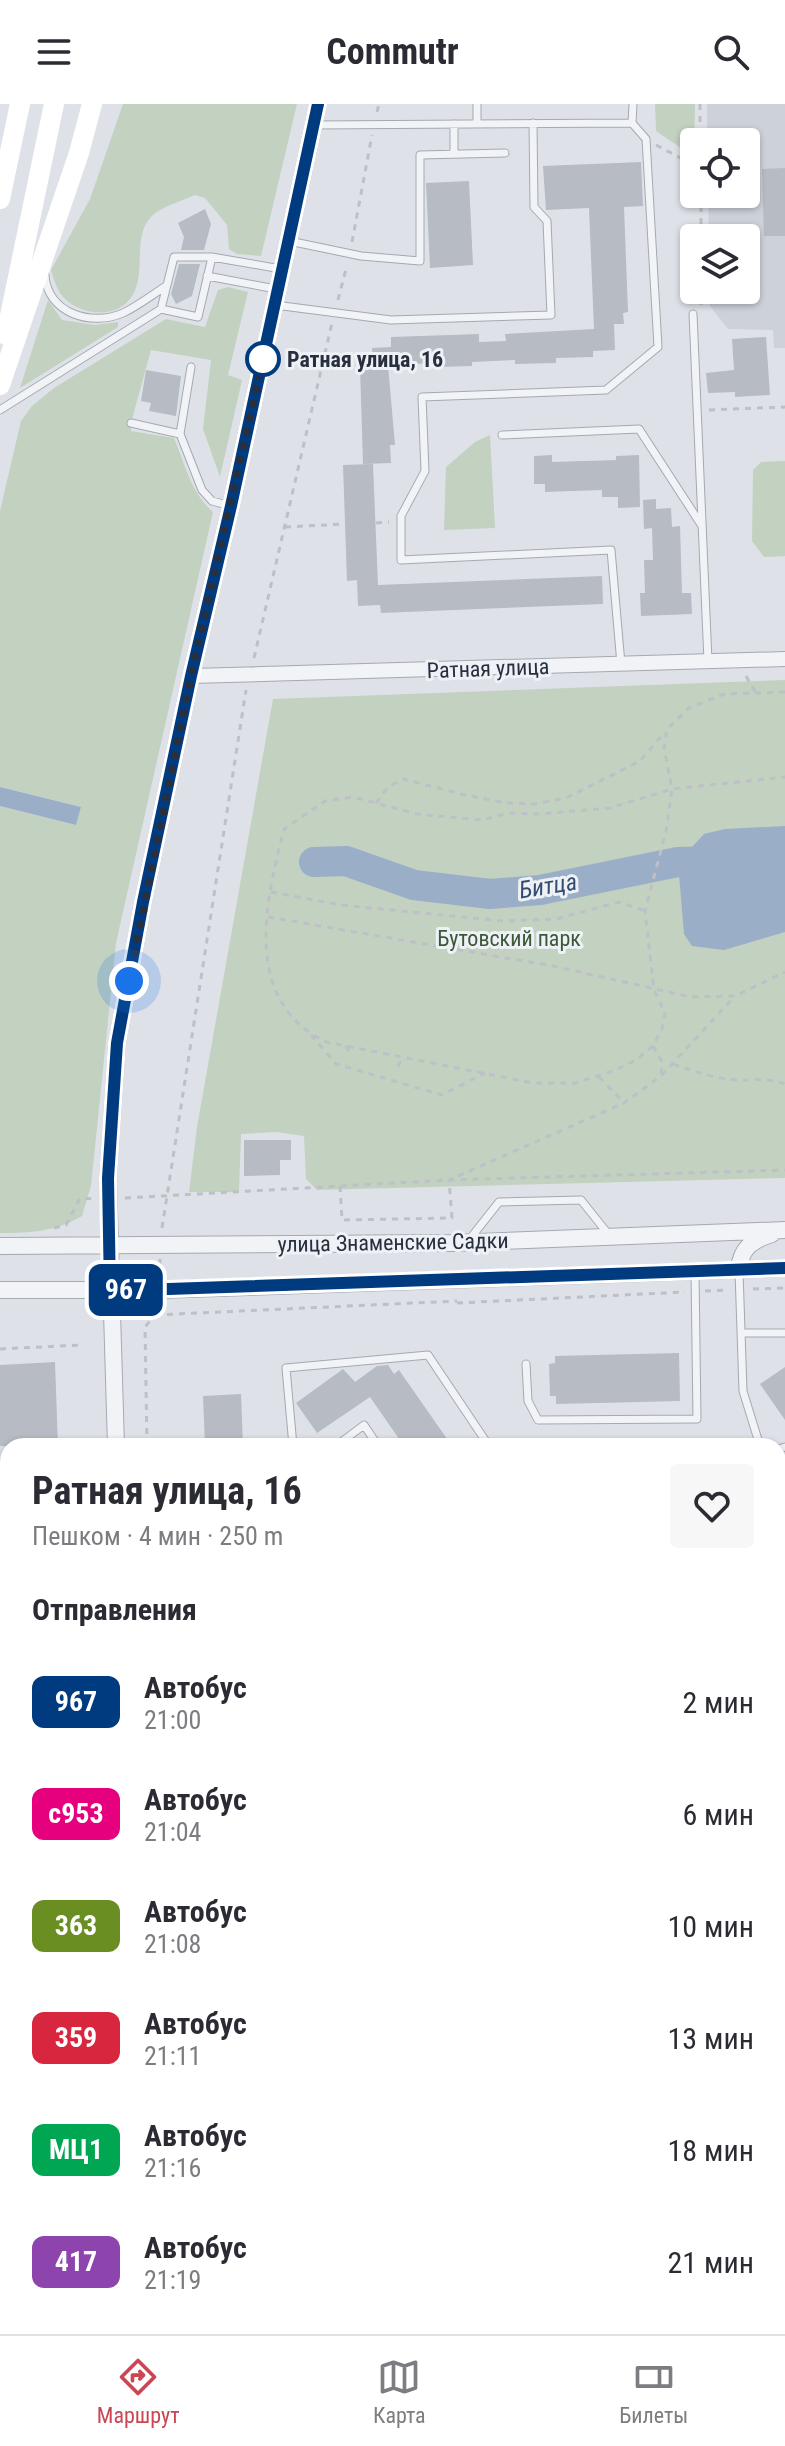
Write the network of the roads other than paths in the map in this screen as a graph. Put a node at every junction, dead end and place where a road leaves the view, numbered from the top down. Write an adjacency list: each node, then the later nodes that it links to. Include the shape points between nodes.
1 (20, 104): 14 (main road)
2 (54, 104): 24 (main road)
3 (92, 104): 16 (main road)
4 (318, 104): 11 (street)
5 (477, 104): 10 (lane)
6 (633, 104): 8 (lane)
7 (533, 123): 8 (lane); 10 (lane); 21 (lane, via 534,207 547,221 551,315 391,320 335,313)
8 (632, 123): 35 (lane, via 646,139 658,347 606,390 422,397 425,471 401,516 401,560 611,550)
9 (454, 124): 10 (lane); 11 (lane); 13 (lane)
10 (477, 124)
11 (314, 125): 15 (street)
12 (505, 153): 13 (lane)
13 (454, 154): 15 (lane, via 420,155 420,261)
14 (0, 199)
15 (289, 241): 18 (street)
16 (45, 254): 20 (lane, via 46,285 57,305 76,316 99,319 122,313); 26 (main road)
17 (212, 257): 18 (lane); 19 (lane); 20 (lane, via 174,257)
18 (283, 270): 21 (street)
19 (207, 276): 21 (lane); 22 (lane, via 198,317)
20 (166, 286): 22 (lane)
21 (276, 297): 31 (street)
22 (161, 309): 27 (lane)
23 (693, 314): 32 (lane)
24 (0, 362)
25 (191, 367): 29 (lane)
26 (0, 385)
27 (0, 410)
28 (131, 423): 29 (lane)
29 (180, 434): 31 (lane, via 202,490 212,501)
30 (502, 435): 32 (lane, via 639,429)
31 (231, 506): 36 (street)
32 (702, 526): 34 (lane)
33 (785, 659): 34 (street, Ратная улица)
34 (708, 661): 35 (street, Ратная улица)
35 (621, 664): 36 (street, Ратная улица)
36 (191, 676): 41 (street, via 117,1043)
37 (785, 1230): 38 (street, улица Знаменские Садки); 43 (street, via 750,1244 740,1255)
38 (610, 1237): 39 (street, улица Знаменские Садки); 39 (lane, via 581,1200 499,1202)
39 (468, 1242): 41 (street, улица Знаменские Садки)
40 (0, 1246): 41 (street, улица Знаменские Садки)
41 (109, 1247): 46 (street)
42 (785, 1268): 43 (street, улица Знаменские Садки)
43 (739, 1269): 44 (street, улица Знаменские Садки); 47 (lane)
44 (695, 1271): 46 (street, улица Знаменские Садки); 49 (lane, via 697,1419 538,1420 528,1401)
45 (0, 1290): 46 (street, улица Знаменские Садки)
46 (110, 1291): 50 (street)
47 (741, 1333): 48 (lane); 55 (lane, via 743,1391)
48 (785, 1333)
49 (526, 1364)
50 (116, 1438)
51 (292, 1438): 54 (lane, via 286,1368 428,1355)
52 (347, 1438): 53 (lane, via 364,1425)
53 (373, 1438)
54 (484, 1438)
55 (758, 1438)

